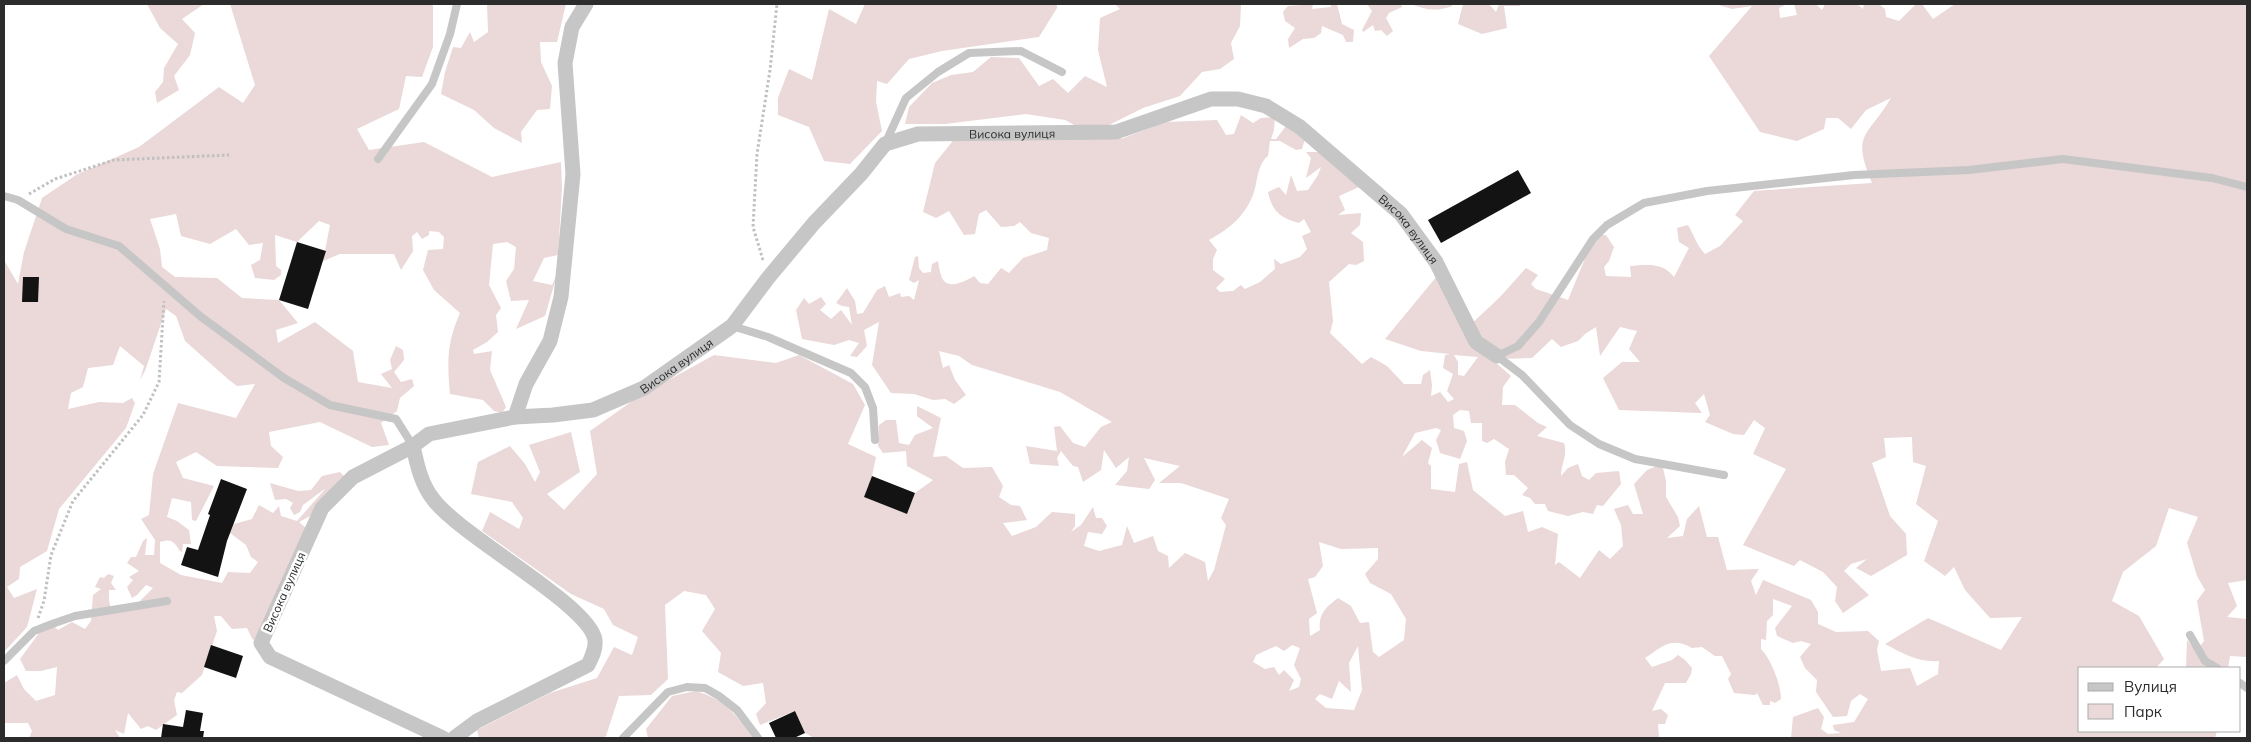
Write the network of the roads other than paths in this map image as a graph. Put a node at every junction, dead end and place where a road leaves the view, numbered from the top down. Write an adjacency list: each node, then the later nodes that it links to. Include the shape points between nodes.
1 (457, 4): 5 (lane, via 432,84)
2 (586, 4): 10 (street, via 572,27 565,63 573,174 561,298 550,341 526,384)
3 (1062, 72): 4 (lane, via 1021,51 970,53 938,72 906,98)
4 (885, 144): 8 (street, Висока вулиця, via 814,223); 9 (street, Висока вулиця, via 918,134 1116,132 1211,99 1238,99 1266,106 1300,127 1401,214 1436,262 1476,342)
5 (378, 159)
6 (2247, 187): 9 (lane, via 2212,178 2064,159 1969,170 1845,176 1707,191 1644,203 1593,238 1539,322 1518,346)
7 (4, 196): 12 (lane, via 18,200 66,229 119,246 200,316 284,378 330,405 396,419)
8 (732, 326): 10 (street, Висока вулиця, via 644,388 593,410); 11 (lane, via 851,373 865,388 873,408)
9 (1497, 356): 13 (lane, via 1522,375 1570,425 1599,444 1635,459)
10 (516, 416): 12 (street, Висока вулиця, via 429,434)
11 (875, 440)
12 (413, 446): 18 (street, Висока вулиця, via 352,477 322,508 261,643 270,657); 19 (street, via 420,474 432,499 458,524 573,608 595,639 595,650 588,665 477,722)
13 (1724, 475)
14 (167, 601): 16 (lane, via 75,616 34,631)
15 (2190, 635): 17 (lane, via 2205,661)
16 (4, 661)
17 (2215, 667)
18 (443, 738)
19 (454, 738)
20 (623, 738): 21 (lane, via 668,692 687,687 705,688 720,696 737,710)
21 (758, 738)

